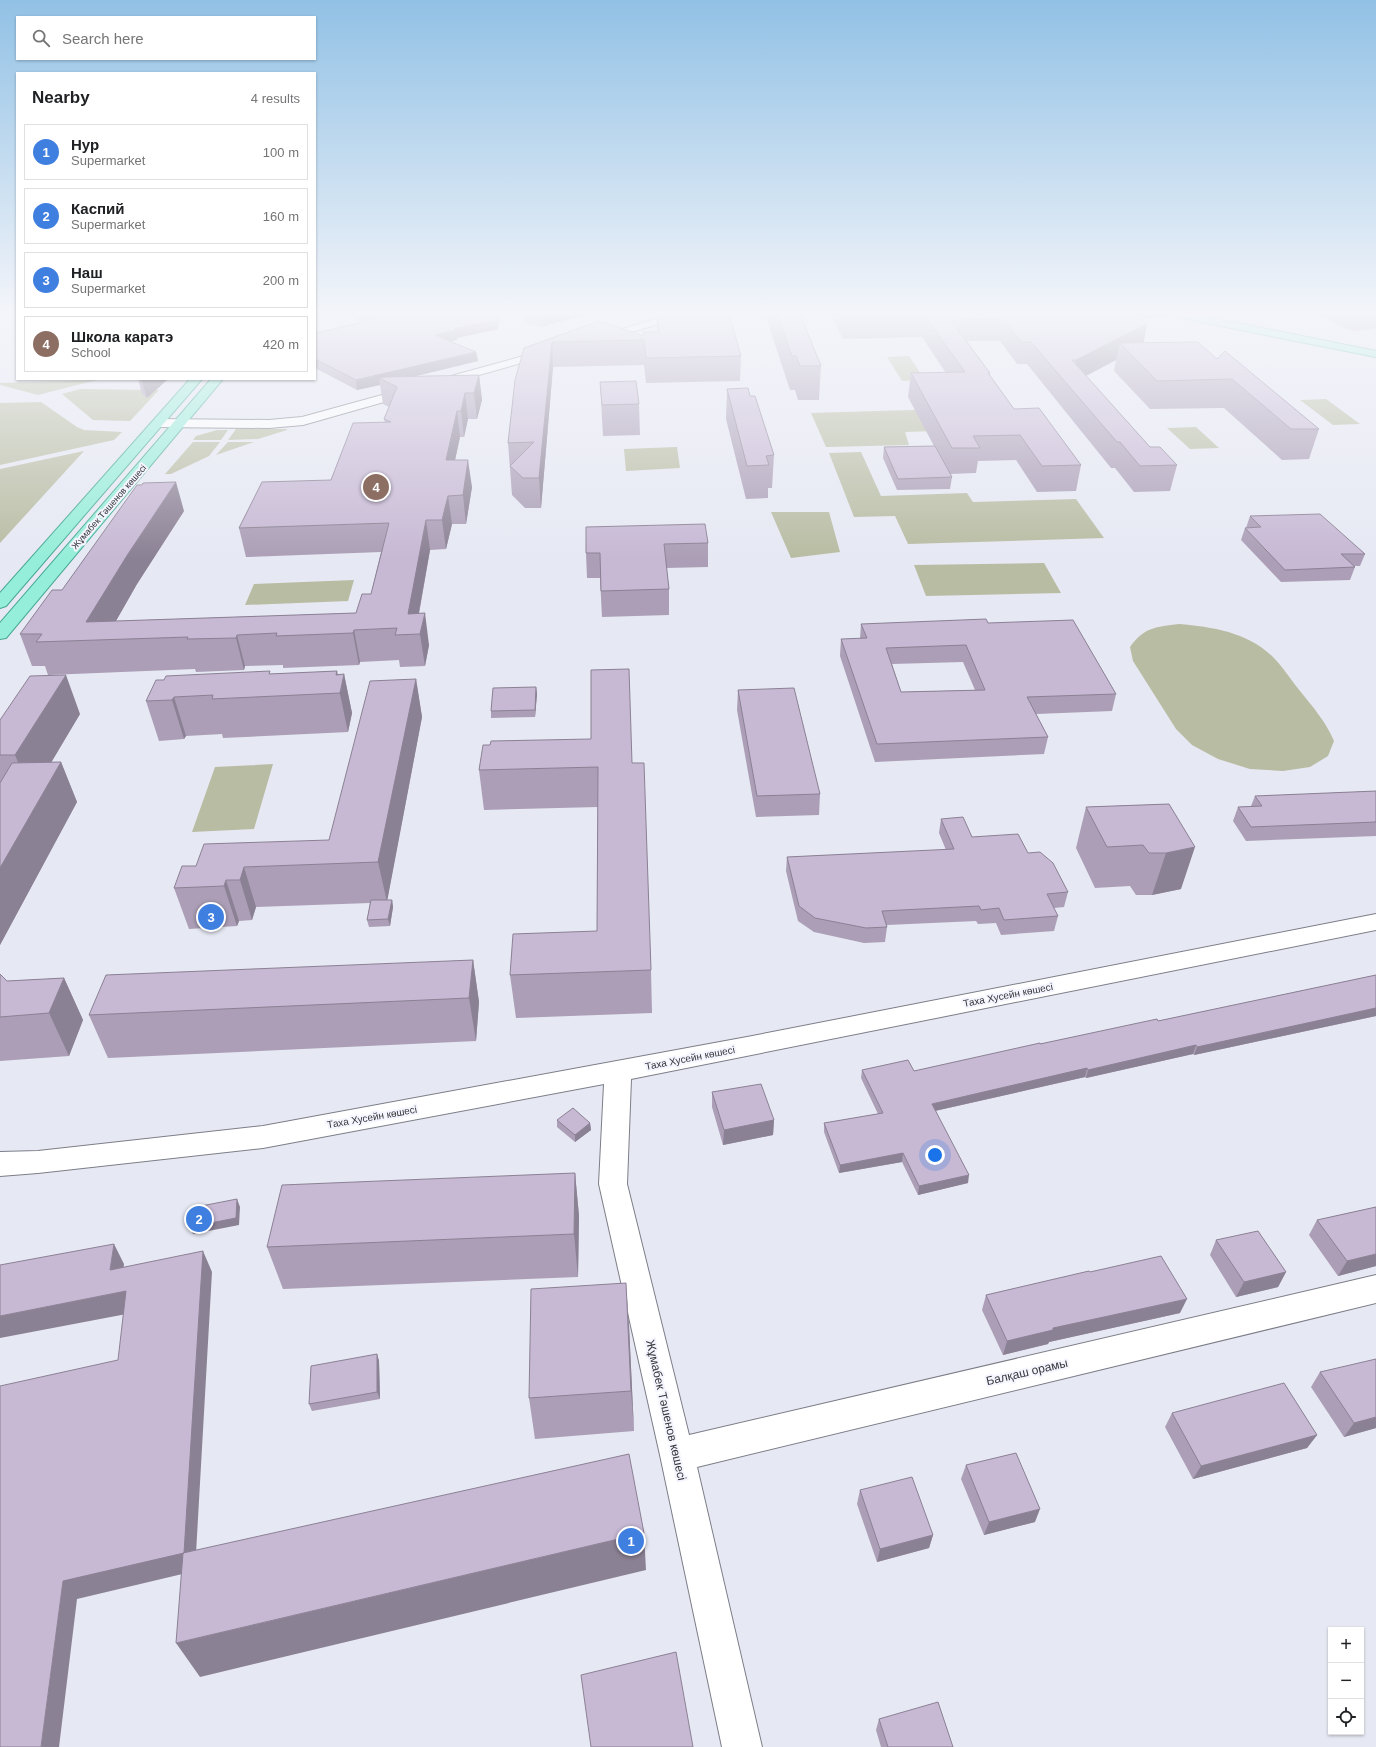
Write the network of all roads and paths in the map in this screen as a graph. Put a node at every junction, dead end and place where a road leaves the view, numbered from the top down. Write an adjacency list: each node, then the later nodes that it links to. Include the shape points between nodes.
1 (182, 396): 4 (main road, Жұмабек Тәшенов көшесі)
2 (203, 396): 5 (main road, Жұмабек Тәшенов көшесі)
3 (394, 396): 5 (street, via 303,421 269,424)
4 (158, 423): 5 (street); 6 (main road, Жұмабек Тәшенов көшесі)
5 (180, 424): 7 (main road, Жұмабек Тәшенов көшесі)
6 (0, 603)
7 (0, 634)
8 (1376, 922): 9 (street, Таха Хусейн көшесі)
9 (618, 1072): 10 (street, Таха Хусейн көшесі, via 263,1137); 12 (street, Жұмабек Тәшенов көшесі, via 612,1184)
10 (0, 1164)
11 (1376, 1289): 12 (street, Балқаш орамы)
12 (677, 1455): 13 (street, Жұмабек Тәшенов көшесі)
13 (742, 1747)

